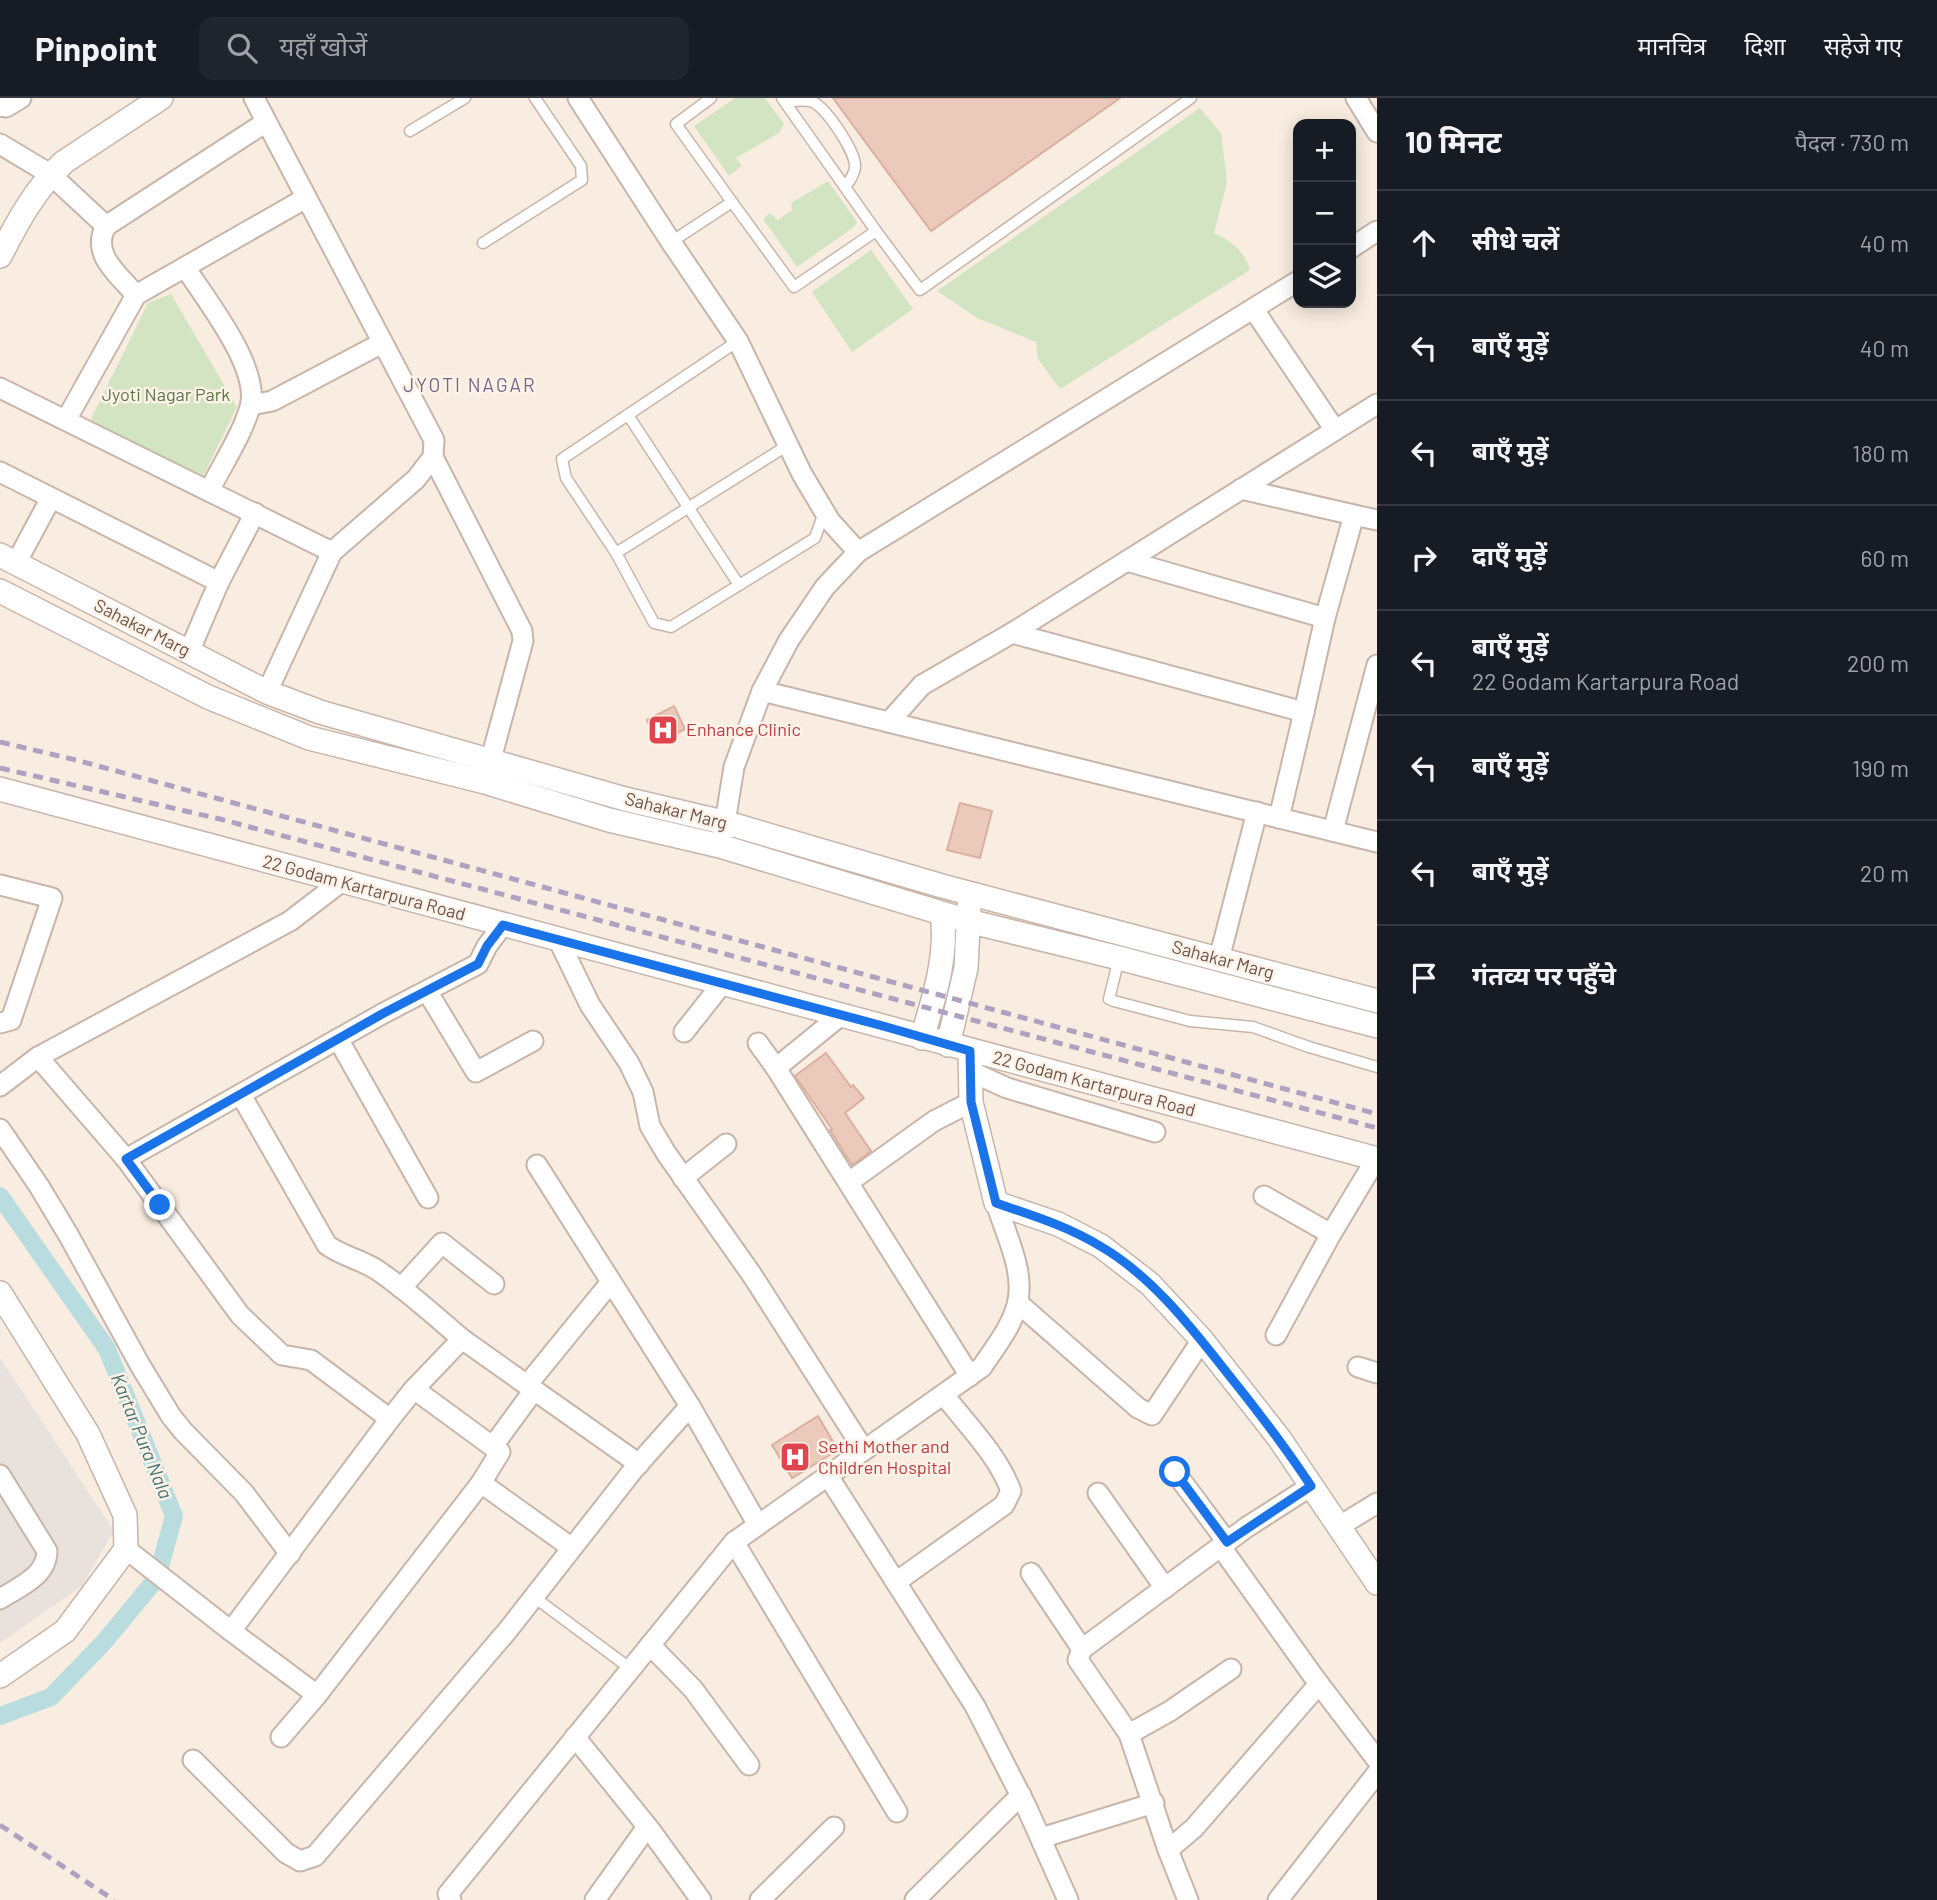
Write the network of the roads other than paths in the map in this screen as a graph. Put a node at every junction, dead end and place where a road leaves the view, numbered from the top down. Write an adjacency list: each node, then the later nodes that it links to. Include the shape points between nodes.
1 (21, 98): 12 (street)
2 (132, 98): 17 (street, via 57,148)
3 (161, 98): 17 (street)
4 (254, 98): 13 (street)
5 (465, 98): 14 (lane)
6 (535, 98): 26 (lane, via 581,166 582,180)
7 (578, 98): 25 (street)
8 (710, 98): 20 (lane, via 677,124)
9 (1191, 98): 23 (lane, via 920,290)
10 (1356, 98): 15 (street)
11 (784, 100): 18 (lane); 18 (lane, via 810,101 821,107 851,148 855,165)
12 (0, 106)
13 (266, 122): 19 (street); 22 (street)
14 (410, 131)
15 (1377, 132)
16 (0, 145): 17 (street)
17 (44, 171): 21 (street, via 15,200); 22 (street); 28 (street)
18 (845, 187): 23 (lane)
19 (306, 198): 29 (street); 34 (street)
20 (732, 202): 23 (lane, via 794,287); 25 (lane)
21 (0, 226)
22 (106, 226): 31 (street, via 101,234 106,261)
23 (876, 231)
24 (1377, 231): 27 (street)
25 (671, 242): 33 (street)
26 (483, 243)
27 (1356, 245)
28 (0, 256)
29 (185, 267): 31 (street); 37 (street, via 241,355 249,377)
30 (1293, 284): 32 (street)
31 (136, 295): 39 (street)
32 (1254, 310): 40 (street); 53 (street)
33 (738, 341): 38 (lane); 41 (street)
34 (382, 342): 37 (street, via 272,401); 42 (street, via 434,440)
35 (0, 388): 39 (street)
36 (1377, 404): 40 (street)
37 (251, 405): 45 (street)
38 (628, 415): 47 (lane); 54 (lane, via 562,459 566,478)
39 (66, 420): 45 (street)
40 (1335, 430): 44 (street)
41 (788, 445): 47 (lane); 49 (street)
42 (433, 457): 52 (street, via 416,479); 69 (street, via 522,631)
43 (0, 472): 46 (street)
44 (1241, 489): 50 (street); 56 (street)
45 (209, 491): 48 (street)
46 (51, 498): 55 (street); 57 (street)
47 (689, 508): 54 (lane); 58 (lane)
48 (255, 513): 52 (street); 57 (street)
49 (826, 514): 53 (street); 58 (lane, via 815,538)
50 (1354, 515): 51 (street); 60 (street)
51 (1377, 520)
52 (332, 552): 65 (street)
53 (858, 552): 64 (street, via 825,587)
54 (616, 553): 58 (lane, via 654,623 671,627)
55 (8, 559): 62 (street, Sahakar Marg)
56 (1126, 561): 60 (street); 61 (street)
57 (219, 582): 62 (street)
58 (739, 585)
59 (0, 592): 76 (street, Sahakar Marg, via 208,697 309,738)
60 (1325, 618): 66 (street)
61 (1012, 633): 66 (street); 67 (street, via 922,685)
62 (189, 652): 65 (street, Sahakar Marg)
63 (1377, 666): 68 (street)
64 (762, 691): 67 (street); 73 (street, via 734,766)
65 (267, 692): 69 (street, Sahakar Marg, via 320,712)
66 (1304, 712): 72 (street)
67 (889, 722): 71 (street)
68 (1369, 723): 74 (street)
69 (491, 759): 73 (street, Sahakar Marg, via 625,799)
70 (0, 789): 77 (street, 22 Godam Kartarpura Road)
71 (1257, 812): 72 (street); 85 (street)
72 (1279, 818): 74 (street)
73 (727, 823): 76 (street); 79 (street, Sahakar Marg)
74 (1333, 831): 75 (street)
75 (1377, 842)
76 (720, 846): 80 (street, Sahakar Marg)
77 (341, 882): 82 (street, 22 Godam Kartarpura Road); 98 (street, via 290,921)
78 (0, 886): 90 (street, via 52,898 11,1020)
79 (970, 893): 81 (street); 85 (street, Sahakar Marg)
80 (942, 914): 81 (street, Sahakar Marg); 93 (street, via 943,950)
81 (968, 922): 84 (street, Sahakar Marg); 97 (street, via 966,968)
82 (503, 925): 83 (street, 22 Godam Kartarpura Road); 87 (street, via 478,964)
83 (559, 941): 86 (street, 22 Godam Kartarpura Road); 111 (street, via 590,1005 629,1063 643,1092 650,1126)
84 (1119, 958): 91 (street, Sahakar Marg); 100 (lane, via 1109,999 1190,1021 1252,1027)
85 (1219, 959): 88 (street, Sahakar Marg)
86 (722, 984): 89 (street, 22 Godam Kartarpura Road); 92 (street)
87 (427, 991): 94 (street); 95 (street, via 476,1072)
88 (1377, 1001)
89 (840, 1016): 93 (street, 22 Godam Kartarpura Road); 101 (street)
90 (0, 1023)
91 (1377, 1026)
92 (684, 1032)
93 (922, 1038): 97 (street, 22 Godam Kartarpura Road)
94 (338, 1039): 103 (street); 114 (street)
95 (533, 1041)
96 (758, 1043): 101 (street)
97 (948, 1045): 99 (street, 22 Godam Kartarpura Road)
98 (38, 1056): 102 (street); 108 (street)
99 (971, 1062): 104 (street); 106 (street, via 1007,1088); 109 (street, 22 Godam Kartarpura Road)
100 (1377, 1067)
101 (776, 1068): 112 (street)
102 (0, 1086)
103 (241, 1095): 108 (street); 119 (street, via 327,1245 379,1271)
104 (971, 1102): 112 (street, via 934,1121); 115 (street)
105 (0, 1129): 147 (street, via 69,1236 171,1416 244,1493)
106 (1155, 1132)
107 (726, 1144): 111 (street)
108 (126, 1159): 130 (street, via 240,1315 282,1355 311,1360)
109 (1377, 1159): 116 (street)
110 (537, 1165): 117 (street)
111 (683, 1178): 132 (street, via 752,1275)
112 (849, 1182): 125 (street)
113 (1264, 1196): 116 (street)
114 (428, 1198)
115 (996, 1203): 121 (street, via 1018,1273); 124 (street, via 1058,1224 1101,1246 1150,1284)
116 (1331, 1234): 122 (street)
117 (611, 1282): 126 (street); 129 (street)
118 (494, 1284): 119 (street, via 442,1243)
119 (401, 1288): 123 (street)
120 (0, 1293): 146 (street, via 88,1434 125,1515)
121 (1018, 1303): 124 (street, via 1138,1408 1152,1415); 125 (street, via 1007,1329 982,1367)
122 (1276, 1335)
123 (462, 1339): 126 (street); 127 (street)
124 (1202, 1340): 138 (street)
125 (970, 1376): 128 (street)
126 (531, 1388): 131 (street); 133 (street)
127 (414, 1389): 130 (street); 131 (street)
128 (944, 1395): 132 (street); 149 (street, via 996,1462 1011,1490 1004,1505)
129 (690, 1406): 133 (street); 141 (street)
130 (390, 1419): 147 (street)
131 (493, 1446): 137 (street, via 500,1452)
132 (864, 1450): 136 (street)
133 (639, 1464): 145 (street)
134 (1175, 1472): 144 (street)
135 (0, 1475): 153 (street, via 47,1551 47,1561 40,1573)
136 (828, 1476): 141 (street); 149 (street)
137 (481, 1483): 145 (street); 161 (street)
138 (1311, 1486): 142 (street); 144 (street)
139 (1098, 1493): 151 (street)
140 (1377, 1503): 142 (street)
141 (758, 1525): 143 (street)
142 (1338, 1527): 150 (street)
143 (734, 1542): 155 (street); 171 (street)
144 (1224, 1544): 151 (street); 160 (street)
145 (572, 1548): 152 (street)
146 (132, 1552): 154 (street); 159 (street, via 65,1631)
147 (290, 1554): 154 (street)
148 (1031, 1573): 156 (street)
149 (896, 1582): 169 (street, via 975,1706)
150 (1377, 1583)
151 (1165, 1588): 156 (street)
152 (534, 1597): 157 (lane); 165 (street, via 316,1856 300,1861 286,1853)
153 (0, 1599)
154 (231, 1631): 161 (street)
155 (650, 1645): 157 (street); 167 (street, via 693,1689)
156 (1082, 1649): 162 (street, via 1078,1660)
157 (631, 1669): 164 (street)
158 (1231, 1669): 162 (street)
159 (0, 1676)
160 (1319, 1684): 166 (street); 175 (street, via 1194,1828)
161 (317, 1695): 163 (street)
162 (1129, 1734): 170 (street)
163 (281, 1737)
164 (575, 1737): 172 (street); 176 (street)
165 (192, 1760)
166 (1377, 1760)
167 (749, 1765)
168 (1377, 1773): 183 (street)
169 (1021, 1795): 174 (street); 180 (street)
170 (1153, 1803): 174 (street); 175 (street)
171 (897, 1812)
172 (647, 1827): 177 (street); 178 (street)
173 (834, 1827): 179 (street)
174 (1041, 1838): 181 (street)
175 (1168, 1850): 182 (street)
176 (447, 1898)
177 (595, 1900)
178 (701, 1900)
179 (760, 1900)
180 (915, 1900)
181 (1068, 1900)
182 (1188, 1900)
183 (1278, 1900)

